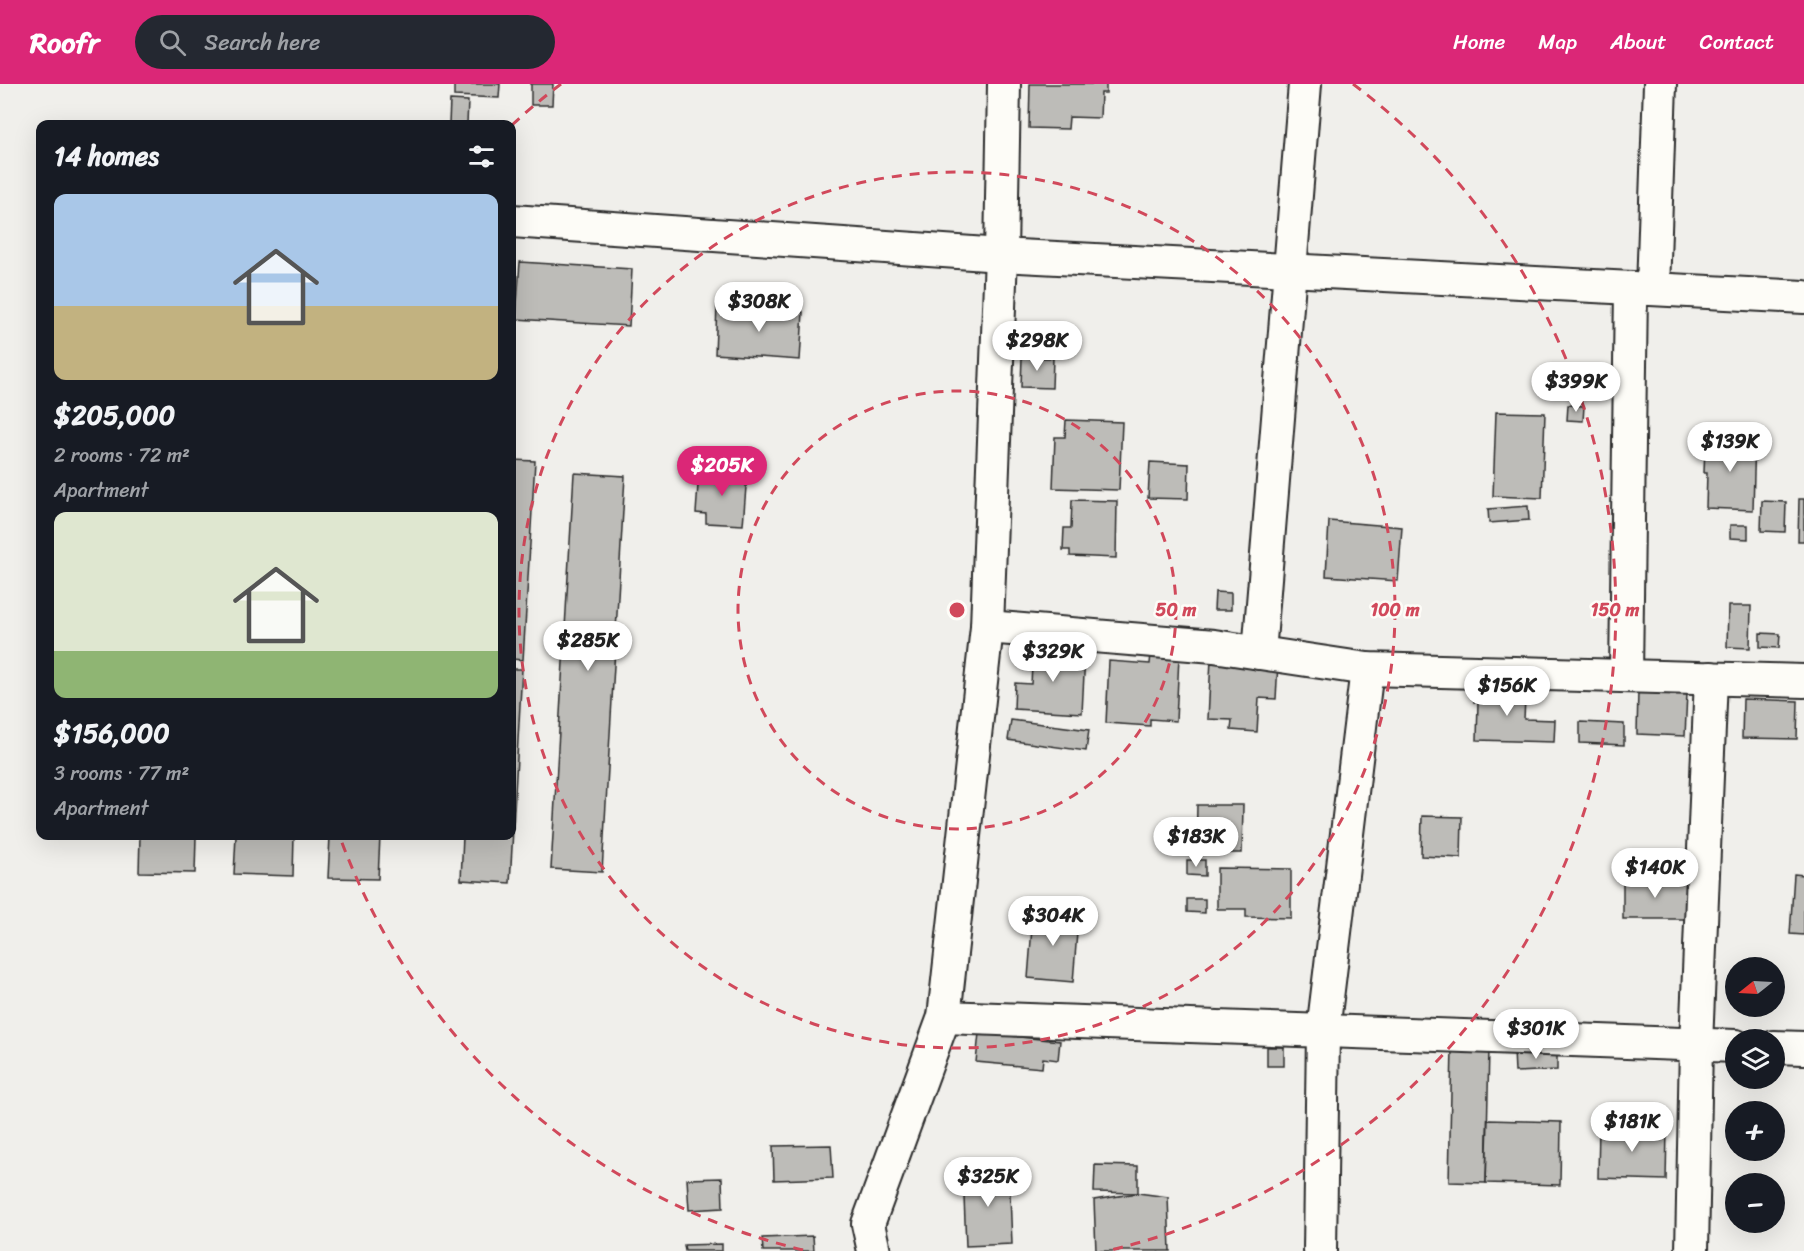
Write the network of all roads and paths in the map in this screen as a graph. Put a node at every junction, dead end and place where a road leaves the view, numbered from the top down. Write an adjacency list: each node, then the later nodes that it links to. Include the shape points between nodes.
1 (1004, 84): 5 (street)
2 (1305, 84): 6 (street)
3 (1660, 84): 7 (street)
4 (516, 221): 5 (street)
5 (1001, 255): 6 (street); 9 (street)
6 (1290, 271): 7 (street); 10 (street)
7 (1642, 288): 8 (street); 12 (street)
8 (1804, 297)
9 (987, 627): 10 (street); 15 (street)
10 (1259, 653): 11 (street)
11 (1367, 669): 12 (street); 16 (street)
12 (1626, 675): 13 (street)
13 (1711, 678): 14 (street); 17 (street)
14 (1804, 681)
15 (944, 1017): 16 (street); 21 (street, via 868,1224)
16 (1323, 1031): 17 (street); 22 (street)
17 (1696, 1045): 18 (street); 23 (street)
18 (1725, 1046)
19 (1785, 1047): 20 (street)
20 (1804, 1048)
21 (874, 1251)
22 (1320, 1251)
23 (1692, 1251)

